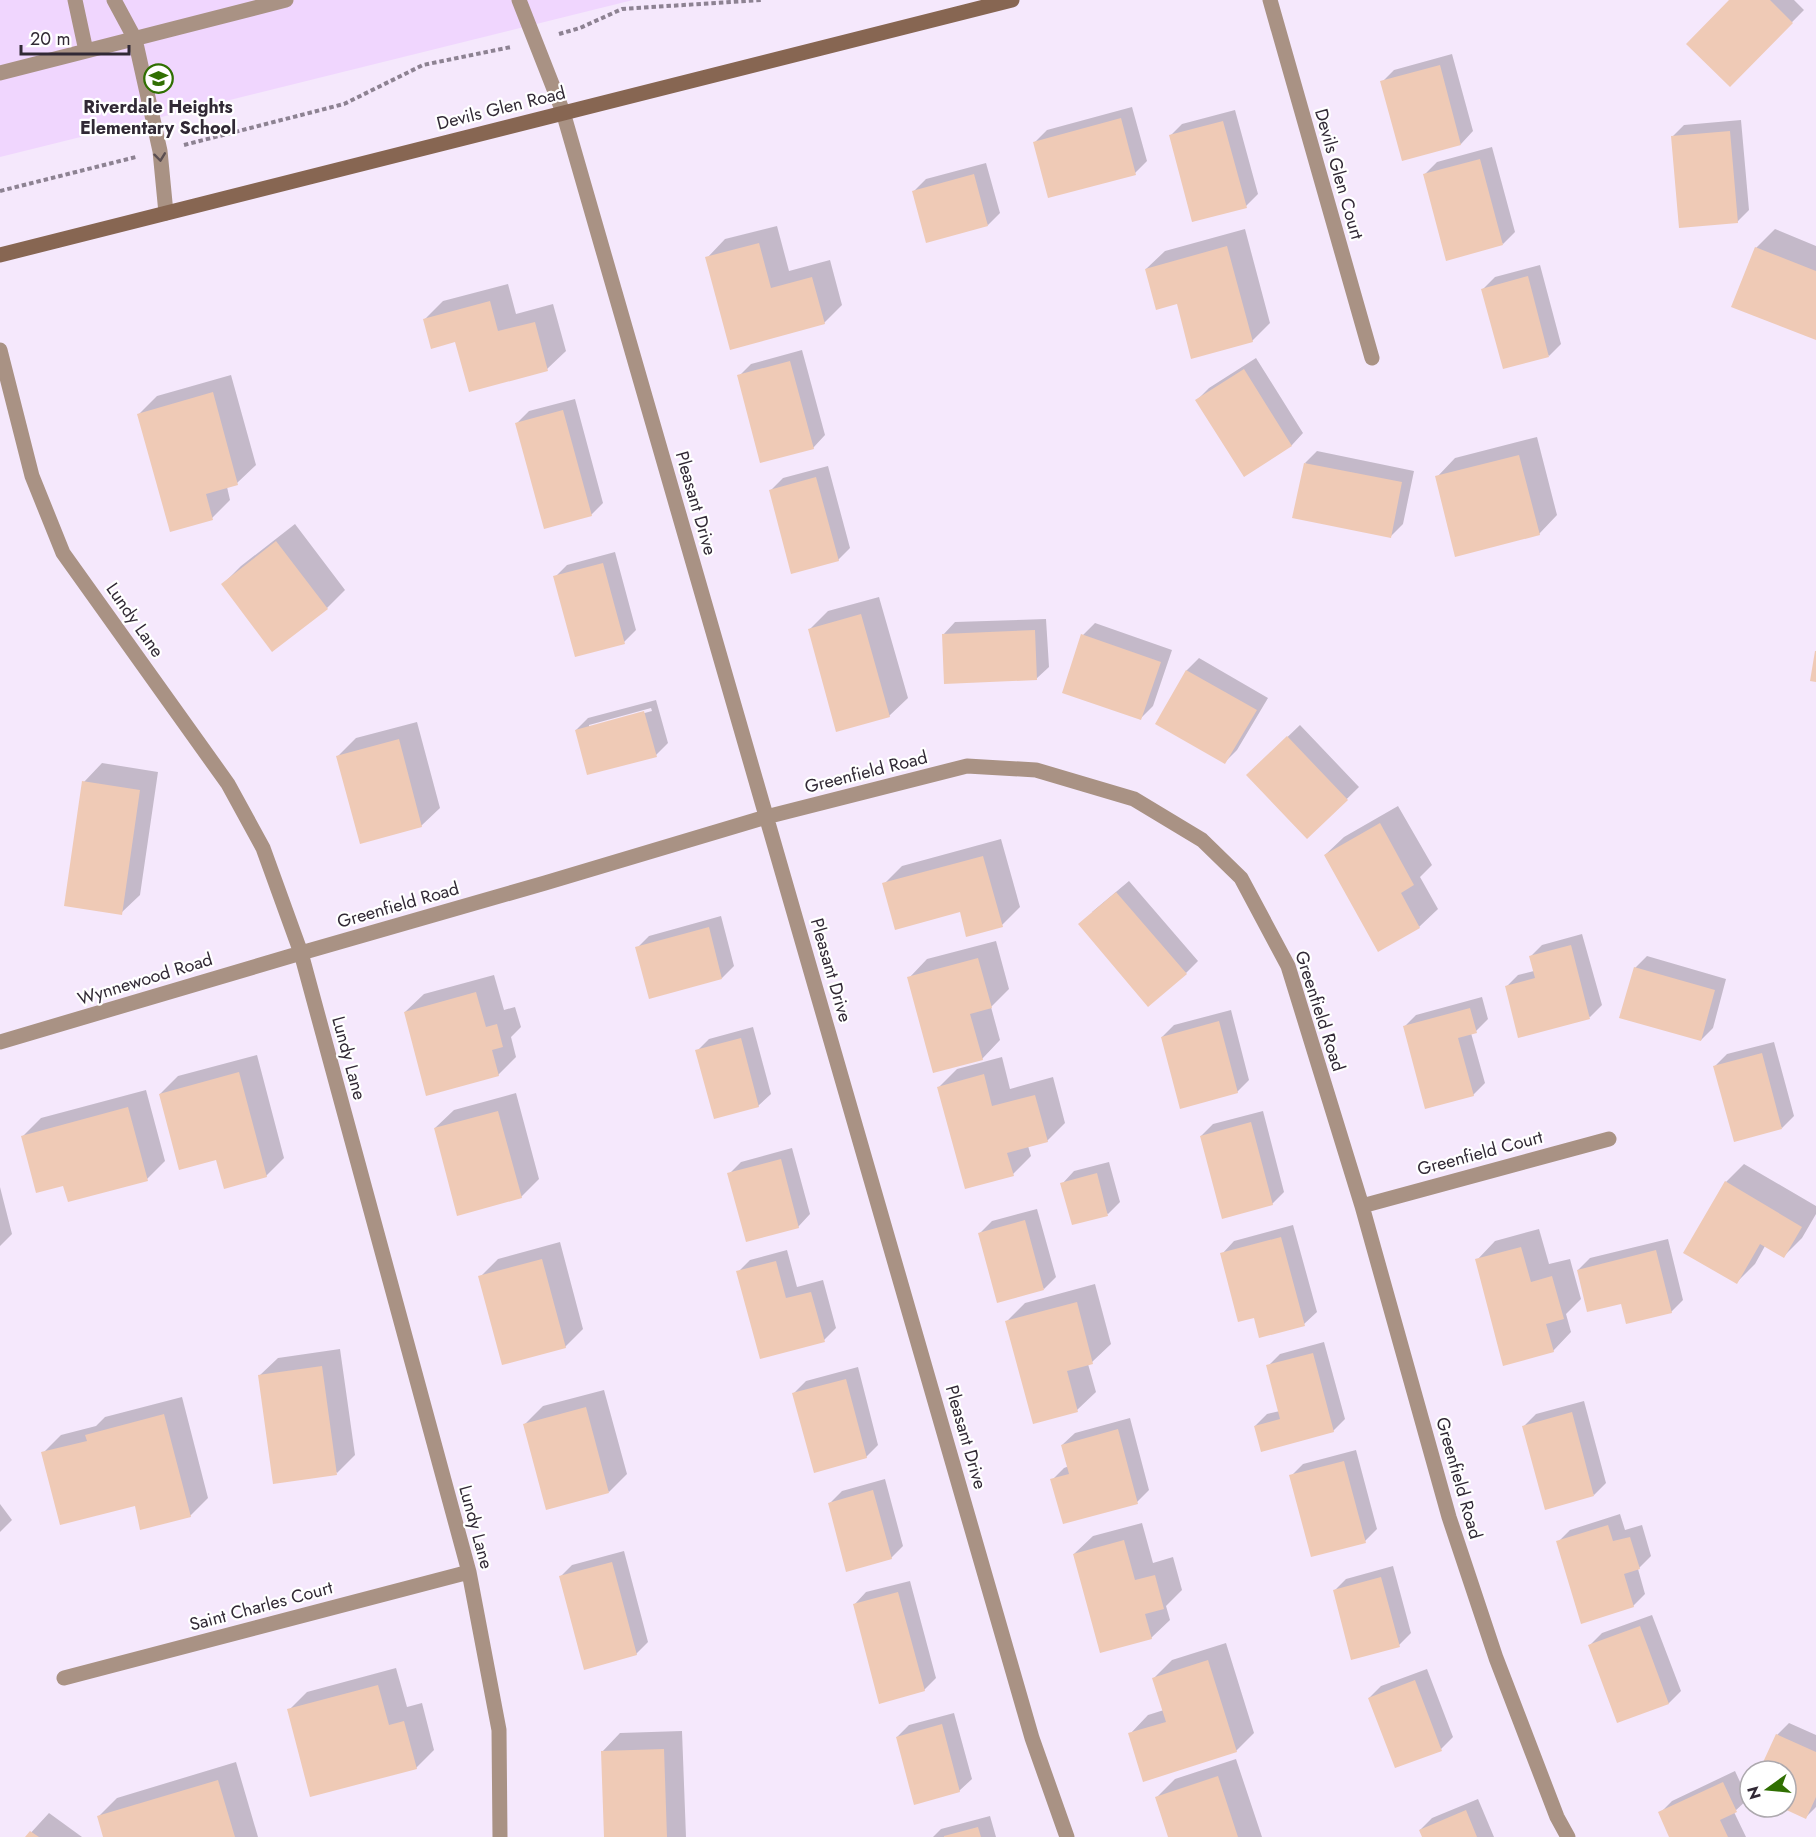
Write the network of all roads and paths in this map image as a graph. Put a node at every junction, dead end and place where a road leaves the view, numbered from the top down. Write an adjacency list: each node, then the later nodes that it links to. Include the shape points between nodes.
1 (75, 0): 10 (street)
2 (114, 0): 8 (street)
3 (286, 0): 8 (street)
4 (519, 0): 9 (street, Pleasant Drive)
5 (761, 0): 9 (path, via 622,9)
6 (1012, 0): 12 (main road, Devils Glen Road)
7 (1270, 0): 18 (street, Devils Glen Court)
8 (135, 39): 10 (street); 13 (street)
9 (535, 42): 12 (street, Pleasant Drive); 13 (path, via 423,65 344,104)
10 (86, 51): 11 (street)
11 (0, 73)
12 (563, 112): 15 (main road, Devils Glen Road); 19 (street, Pleasant Drive)
13 (160, 151): 14 (path); 15 (street, one-way to 15)
14 (0, 191)
15 (166, 213): 16 (main road, Devils Glen Road)
16 (0, 255)
17 (0, 350): 20 (street, Lundy Lane, via 32,476 63,553 228,784 264,848)
18 (1372, 358)
19 (766, 817): 20 (street, Greenfield Road); 23 (street, Greenfield Road, via 967,766 1036,770 1134,799 1202,840 1241,878 1288,966); 27 (street, Pleasant Drive, via 1032,1738)
20 (301, 953): 21 (street, Wynnewood Road); 24 (street, Lundy Lane)
21 (0, 1042)
22 (1609, 1139): 23 (street, Greenfield Court)
23 (1362, 1206): 28 (street, Greenfield Road, via 1449,1517 1496,1658 1557,1818)
24 (468, 1572): 25 (street, Saint Charles Court); 26 (street, Lundy Lane, via 499,1730)
25 (64, 1678)
26 (500, 1837)
27 (1067, 1837)
28 (1568, 1837)

